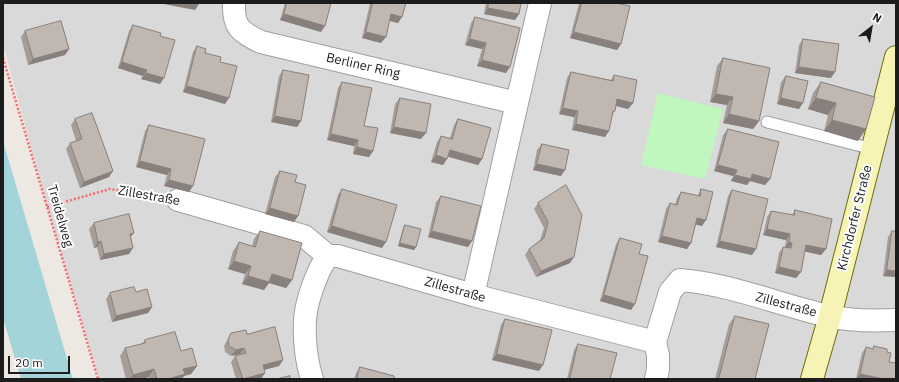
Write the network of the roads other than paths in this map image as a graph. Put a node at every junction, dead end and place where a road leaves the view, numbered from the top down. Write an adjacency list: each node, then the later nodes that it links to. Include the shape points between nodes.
1 (234, 3): 4 (street, Berliner Ring, via 235,22 246,35 261,42)
2 (540, 3): 4 (street)
3 (896, 57): 6 (street, Kirchdorfer Straße)
4 (517, 102): 9 (street)
5 (767, 122): 6 (lane)
6 (872, 149): 10 (street, Kirchdorfer Straße)
7 (178, 200): 8 (street, Zillestraße, via 304,236)
8 (328, 256): 9 (street, Zillestraße, via 338,256); 13 (street, via 322,264 312,291 305,319 308,364)
9 (473, 295): 12 (street, Zillestraße)
10 (830, 316): 11 (street, via 875,321); 12 (street, Zillestraße, via 695,281 680,280 670,292); 15 (street, Kirchdorfer Straße)
11 (896, 320)
12 (655, 342): 14 (street, via 658,355)
13 (312, 379)
14 (656, 379)
15 (812, 379)

